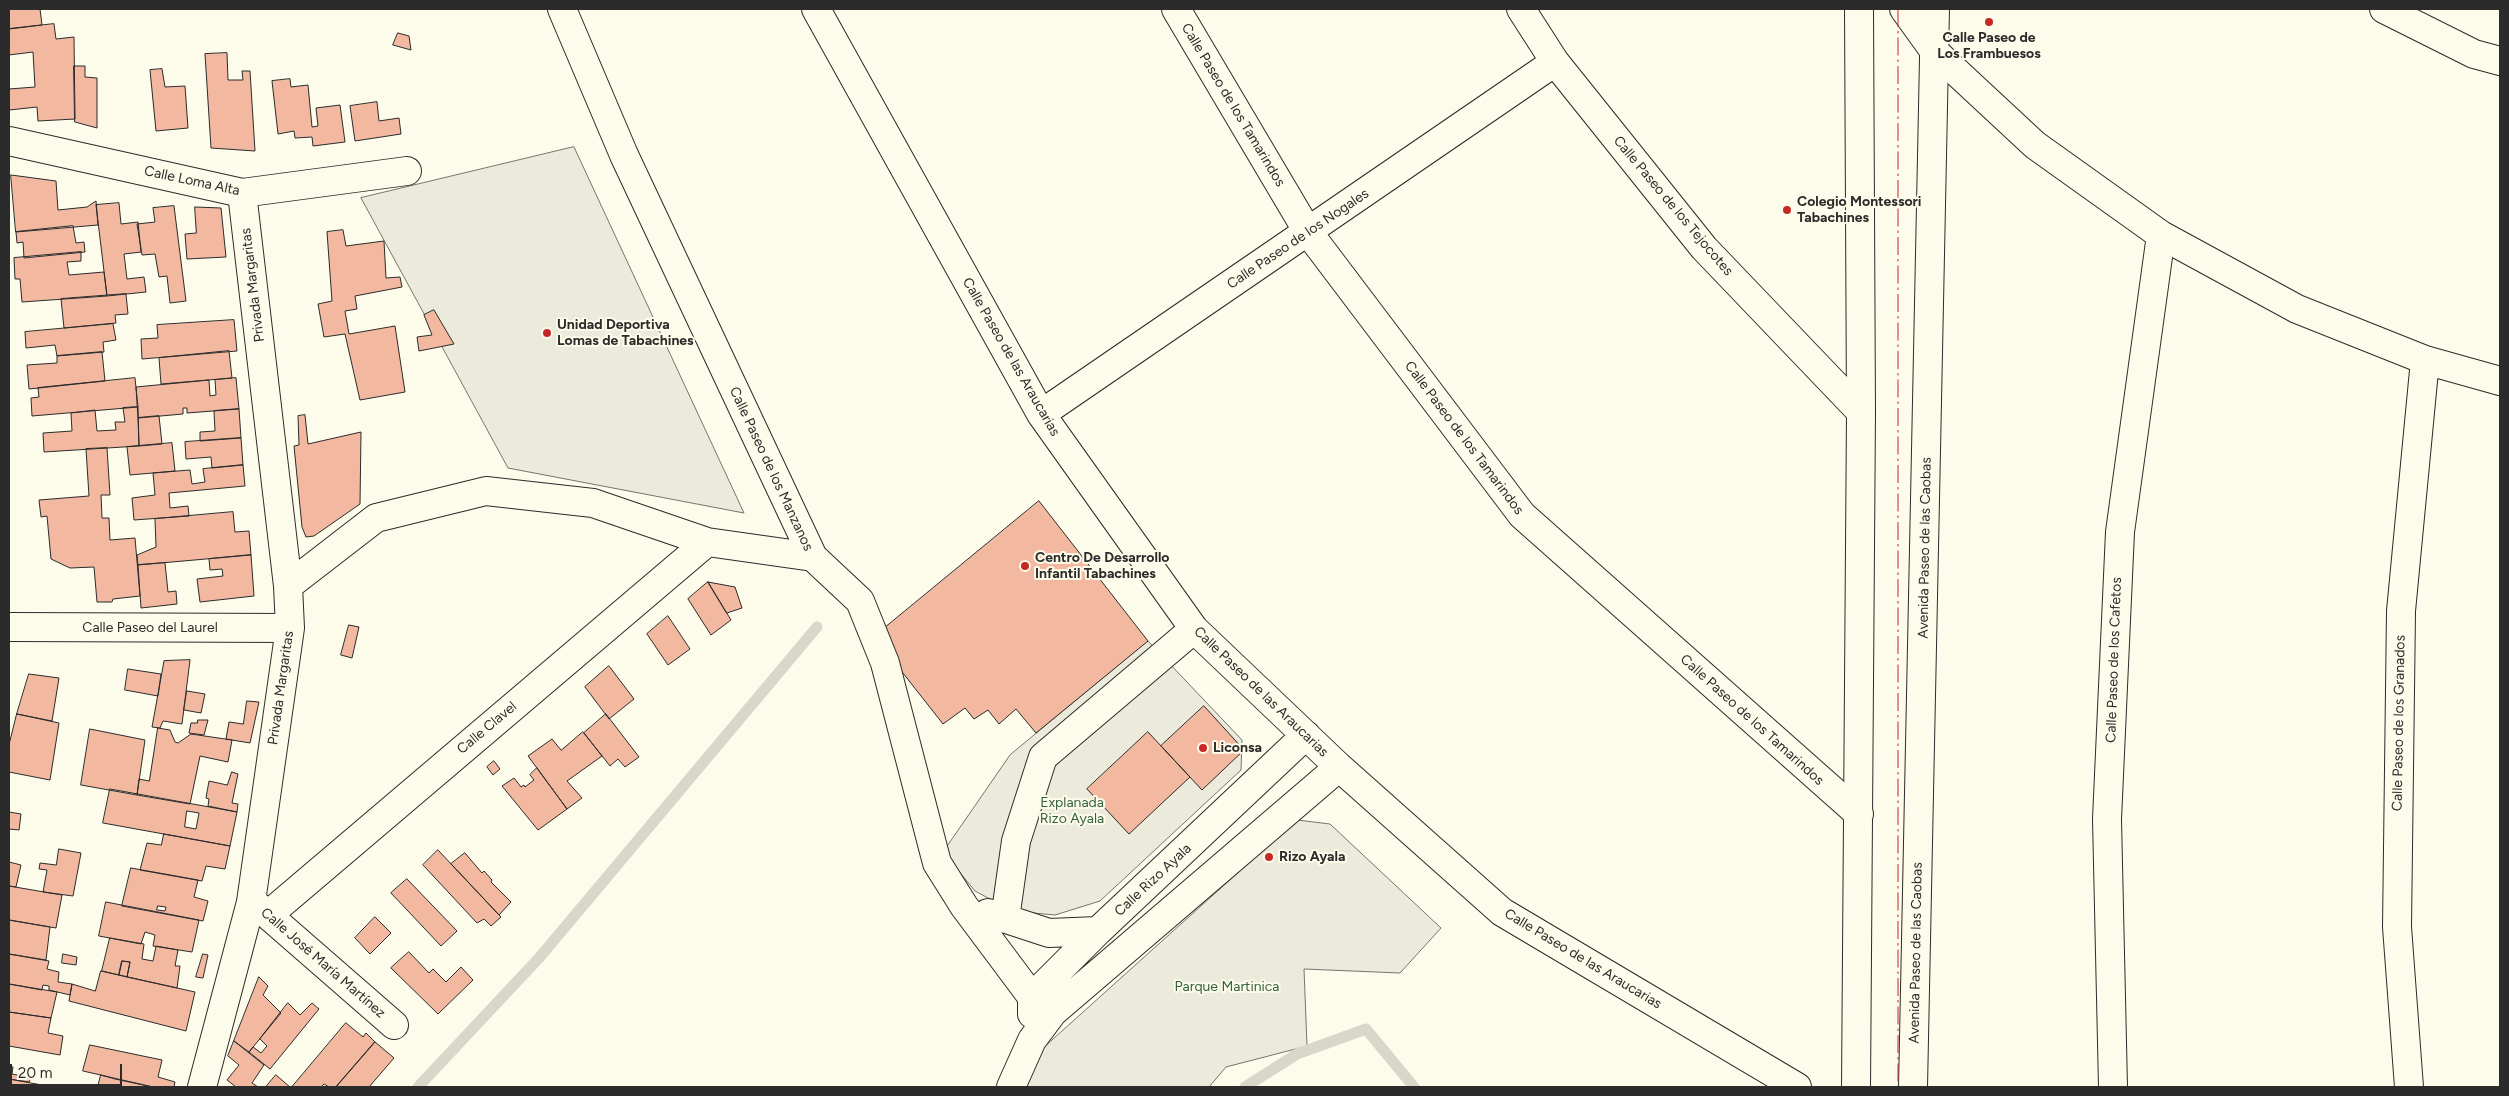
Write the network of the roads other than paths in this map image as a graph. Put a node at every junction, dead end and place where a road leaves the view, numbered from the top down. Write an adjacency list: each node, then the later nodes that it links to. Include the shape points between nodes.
1 (562, 9): 22 (street, Calle Paseo de los Manzanos, via 624,155)
2 (816, 9): 20 (street, Calle Paseo de las Araucarias)
3 (1176, 9): 15 (street, Calle Paseo de los Tamarindos)
4 (1521, 9): 11 (street, Calle Paseo de los Tejocotes)
5 (1859, 9): 19 (street)
6 (1904, 9): 9 (street)
7 (1935, 9): 9 (street, Avenida Paseo de las Caobas)
8 (2384, 9): 10 (street, via 2474,54)
9 (1935, 52): 16 (street, via 2035,145); 40 (street, Avenida Paseo de las Caobas)
10 (2500, 61)
11 (1555, 62): 15 (street, Calle Paseo de los Nogales); 19 (street, Calle Paseo de los Tejocotes, via 1704,248)
12 (9, 141): 14 (street, Calle Loma Alta)
13 (407, 171): 14 (street, Calle Loma Alta)
14 (242, 193): 23 (street, Privada Margaritas)
15 (1308, 232): 20 (street, Calle Paseo de los Nogales); 29 (street, Calle Paseo de los Tamarindos, via 1522,515)
16 (2161, 236): 17 (street, via 2297,309); 41 (street, Calle Paseo de los Cafetos, via 2120,532 2107,820)
17 (2426, 360): 18 (street); 42 (street, Calle Paseo de los Granados, via 2401,611 2397,927)
18 (2500, 381)
19 (1861, 412): 29 (street)
20 (1041, 414): 26 (street, Calle Paseo de las Araucarias)
21 (707, 542): 22 (street); 23 (street, via 593,502 486,492 376,518); 31 (street, Calle Clavel)
22 (813, 558): 30 (street, Calle Paseo de los Manzanos, via 860,600 886,663 937,862)
23 (288, 586): 25 (street, Privada Margaritas)
24 (9, 627): 25 (street, Calle Paseo del Laurel)
25 (290, 628): 31 (street, Privada Margaritas)
26 (1194, 629): 27 (street, Calle Paseo de las Araucarias); 32 (street, via 1043,757 1016,841)
27 (1306, 735): 28 (street, Calle Paseo de las Araucarias); 33 (street, Calle Rizo Ayala)
28 (1338, 766): 34 (street, Calle Rizo Ayala); 38 (street, Calle Paseo de las Araucarias, via 1502,912)
29 (1859, 814): 39 (street)
30 (964, 906): 32 (street); 34 (street, Calle Paseo de los Manzanos)
31 (260, 908): 35 (street, Calle José María Martínez); 36 (street, Privada Margaritas)
32 (1005, 919): 33 (street, via 1048,933)
33 (1098, 931): 34 (street, Calle Rizo Ayala)
34 (1043, 1005): 37 (street, Calle Rizo Ayala)
35 (394, 1025)
36 (202, 1087)
37 (1011, 1087)
38 (1797, 1087)
39 (1856, 1087)
40 (1913, 1087)
41 (2113, 1087)
42 (2409, 1087)

